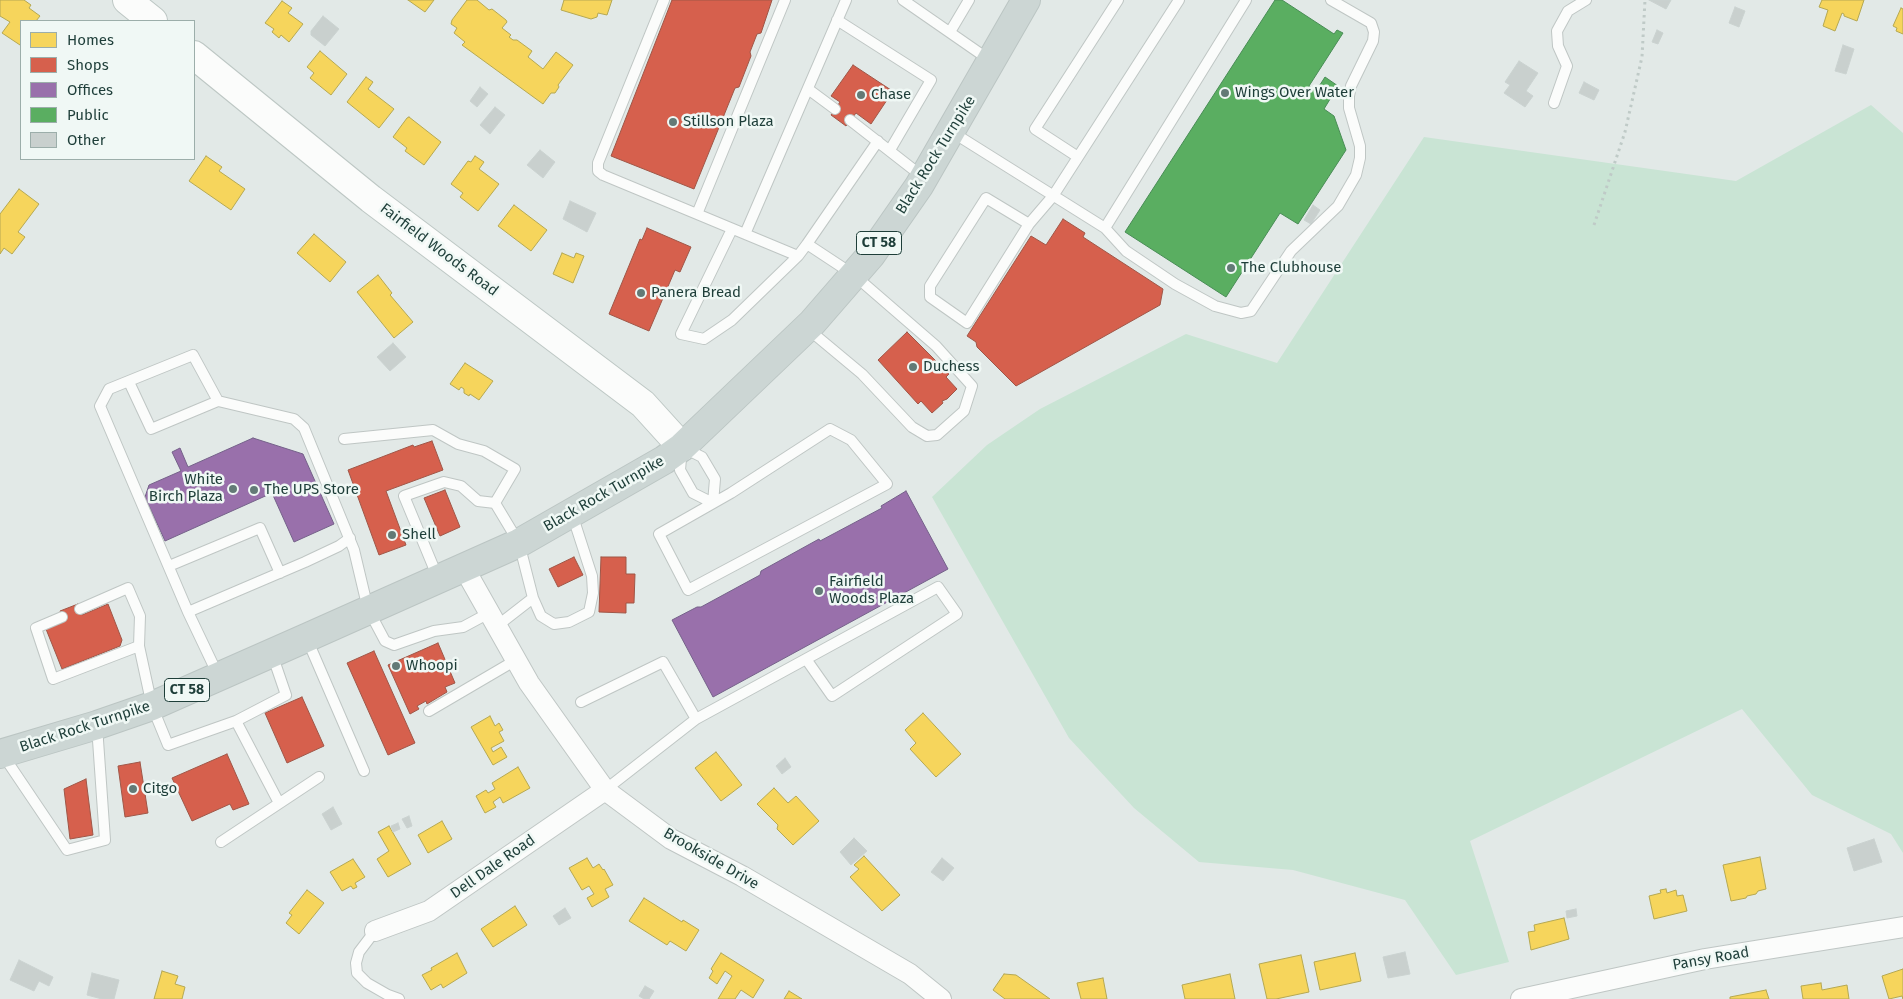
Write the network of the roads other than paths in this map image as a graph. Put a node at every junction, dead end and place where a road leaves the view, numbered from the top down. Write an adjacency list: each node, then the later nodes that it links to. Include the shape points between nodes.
1 (127, 0): 13 (main road)
2 (664, 0): 28 (lane, via 598,163 598,171 603,176)
3 (785, 0): 28 (lane)
4 (846, 0): 14 (lane)
5 (903, 0): 15 (lane)
6 (969, 0): 15 (lane)
7 (1026, 0): 17 (main road, Black Rock Turnpike / CT 58)
8 (1118, 0): 25 (lane, via 1036,129)
9 (1179, 0): 25 (lane)
10 (1246, 0): 30 (lane)
11 (1331, 0): 30 (lane, via 1371,23 1374,32 1349,96 1349,108 1360,146 1356,175 1338,206 1291,251 1251,311 1242,313 1215,306 1175,284 1126,251)
12 (1586, 0): 19 (lane, via 1568,11 1557,31 1558,46 1567,66)
13 (152, 20)
14 (837, 20): 18 (lane); 24 (lane, via 931,80)
15 (950, 32): 17 (lane)
16 (195, 55): 40 (main road, Fairfield Woods Road, via 371,199 643,404)
17 (992, 61): 22 (main road, Black Rock Turnpike / CT 58)
18 (808, 89): 20 (lane); 32 (lane)
19 (1554, 103)
20 (835, 109)
21 (850, 120): 23 (lane)
22 (951, 132): 26 (main road, Black Rock Turnpike / CT 58); 27 (lane)
23 (878, 141): 24 (lane); 33 (lane)
24 (890, 150): 26 (lane)
25 (1078, 157): 27 (lane)
26 (924, 177): 35 (main road, Black Rock Turnpike / CT 58)
27 (1053, 196): 29 (lane); 30 (lane)
28 (697, 214): 31 (lane)
29 (1029, 224): 29 (lane, via 967,323 930,298 930,286 986,198)
30 (1105, 228)
31 (732, 229): 32 (lane); 34 (lane, via 682,334 704,339 732,320)
32 (745, 234): 34 (lane)
33 (807, 244): 34 (lane); 35 (lane)
34 (798, 256)
35 (854, 275): 36 (main road, Black Rock Turnpike / CT 58); 36 (lane, via 936,346 972,386 964,411 937,435 926,436 912,427 862,374)
36 (807, 328): 40 (main road, Black Rock Turnpike / CT 58)
37 (129, 382): 38 (lane, via 193,355); 38 (lane, via 152,429); 46 (lane, via 109,389 100,406)
38 (218, 401): 44 (lane, via 294,419 304,428)
39 (344, 439): 41 (lane, via 433,430 458,444 484,451 515,469)
40 (682, 447): 42 (lane, via 680,470 693,492); 42 (lane, via 702,457 715,479); 43 (main road, Black Rock Turnpike / CT 58)
41 (496, 503): 45 (lane); 49 (lane, via 478,501 461,486 444,482 404,496)
42 (713, 504): 42 (lane, via 660,534 688,590 887,484 851,440 830,429)
43 (572, 513): 45 (main road, Black Rock Turnpike / CT 58); 50 (lane, via 592,576 589,612 569,622 554,624 541,616)
44 (350, 538): 48 (lane); 52 (lane)
45 (519, 543): 47 (main road, Black Rock Turnpike / CT 58); 50 (lane)
46 (168, 566): 48 (lane, via 260,528); 53 (lane)
47 (464, 568): 49 (main road, Black Rock Turnpike / CT 58); 55 (street, Brookside Drive)
48 (280, 573): 53 (lane)
49 (438, 579): 52 (main road, Black Rock Turnpike / CT 58)
50 (533, 598): 55 (lane)
51 (80, 609): 57 (lane, via 128,588 140,616)
52 (368, 609): 55 (lane, via 385,641 394,645 434,631); 56 (main road, Black Rock Turnpike / CT 58)
53 (188, 612): 61 (lane)
54 (62, 617): 57 (lane, via 36,628 54,679)
55 (493, 619): 60 (street, Brookside Drive)
56 (306, 638): 58 (main road, Black Rock Turnpike / CT 58); 69 (lane)
57 (139, 646): 63 (lane)
58 (272, 653): 61 (main road, Black Rock Turnpike / CT 58); 66 (lane, via 286,695)
59 (806, 659): 59 (lane, via 832,696 957,614 938,587); 65 (lane)
60 (516, 660): 64 (lane); 71 (street, Brookside Drive, via 529,684)
61 (219, 676): 63 (main road, Black Rock Turnpike / CT 58)
62 (581, 702): 65 (lane, via 663,662)
63 (152, 706): 66 (lane, via 168,745); 67 (main road, Black Rock Turnpike / CT 58)
64 (429, 711)
65 (696, 719): 71 (lane)
66 (236, 720): 72 (lane)
67 (97, 725): 68 (main road, Black Rock Turnpike / CT 58); 68 (lane, via 105,840 68,850)
68 (1, 754)
69 (364, 771)
70 (319, 777): 72 (lane)
71 (605, 790): 75 (street, Dell Dale Road, via 429,911); 77 (street, Brookside Drive, via 671,839 742,876 910,974)
72 (279, 803): 73 (lane)
73 (221, 842)
74 (1903, 927): 78 (street, Pansy Road, via 1705,959)
75 (375, 931): 76 (lane, via 359,952 358,973 367,983)
76 (399, 999)
77 (941, 999)
78 (1521, 999)

